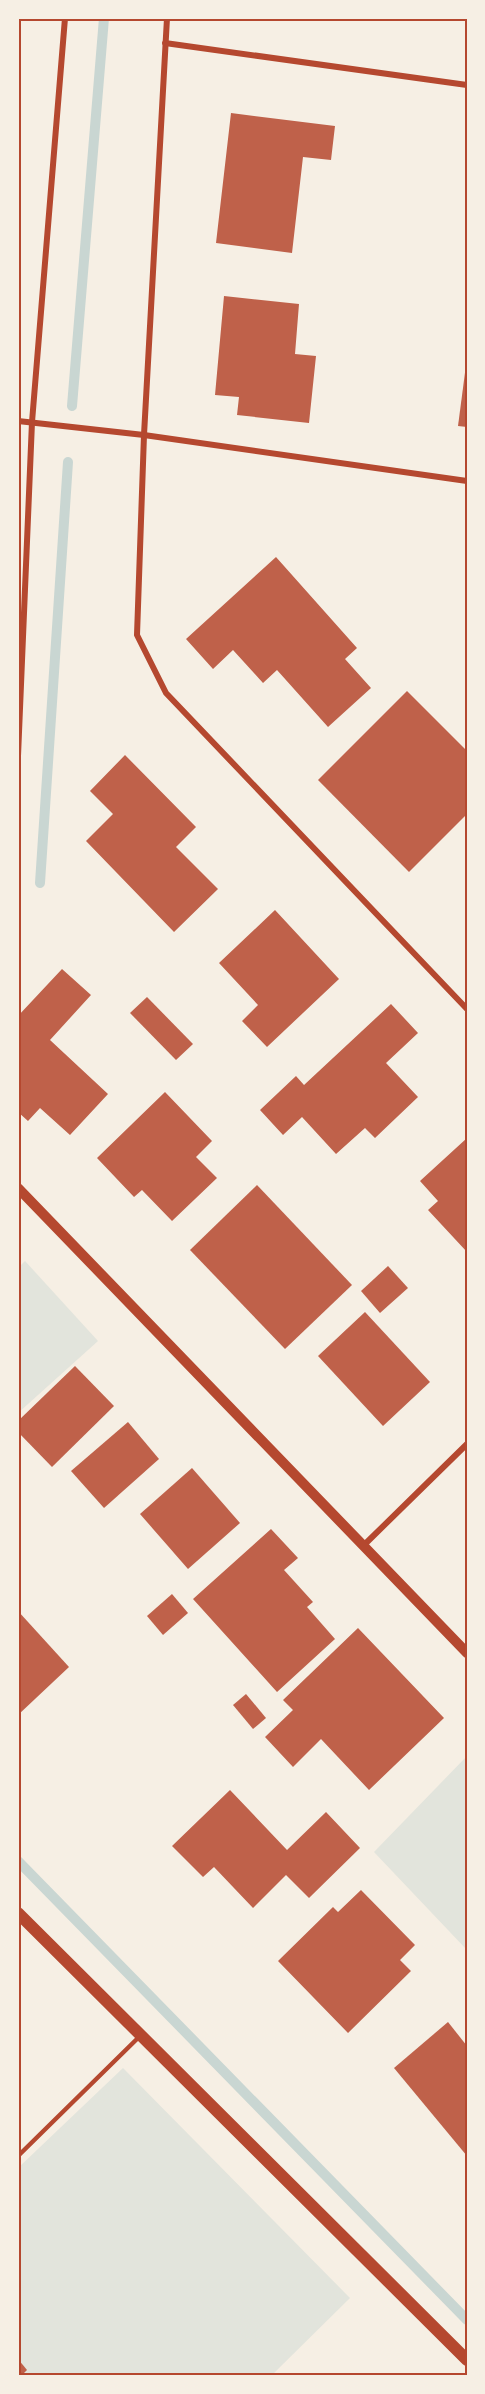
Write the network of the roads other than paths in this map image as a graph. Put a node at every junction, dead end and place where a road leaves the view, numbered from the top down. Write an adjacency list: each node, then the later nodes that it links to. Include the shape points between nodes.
1 (66, 18): 6 (street)
2 (167, 18): 3 (street)
3 (165, 43): 4 (street); 7 (street)
4 (467, 85)
5 (18, 421): 6 (street)
6 (32, 422): 7 (street); 9 (street)
7 (144, 435): 8 (street); 10 (street, via 137,635 166,693)
8 (467, 481)
9 (18, 756)
10 (467, 1010)
11 (18, 1188): 13 (street)
12 (467, 1444): 13 (street)
13 (362, 1547): 14 (street)
14 (467, 1653)
15 (18, 1913): 16 (main road)
16 (140, 2036): 17 (lane); 18 (main road)
17 (18, 2156)
18 (467, 2360)

